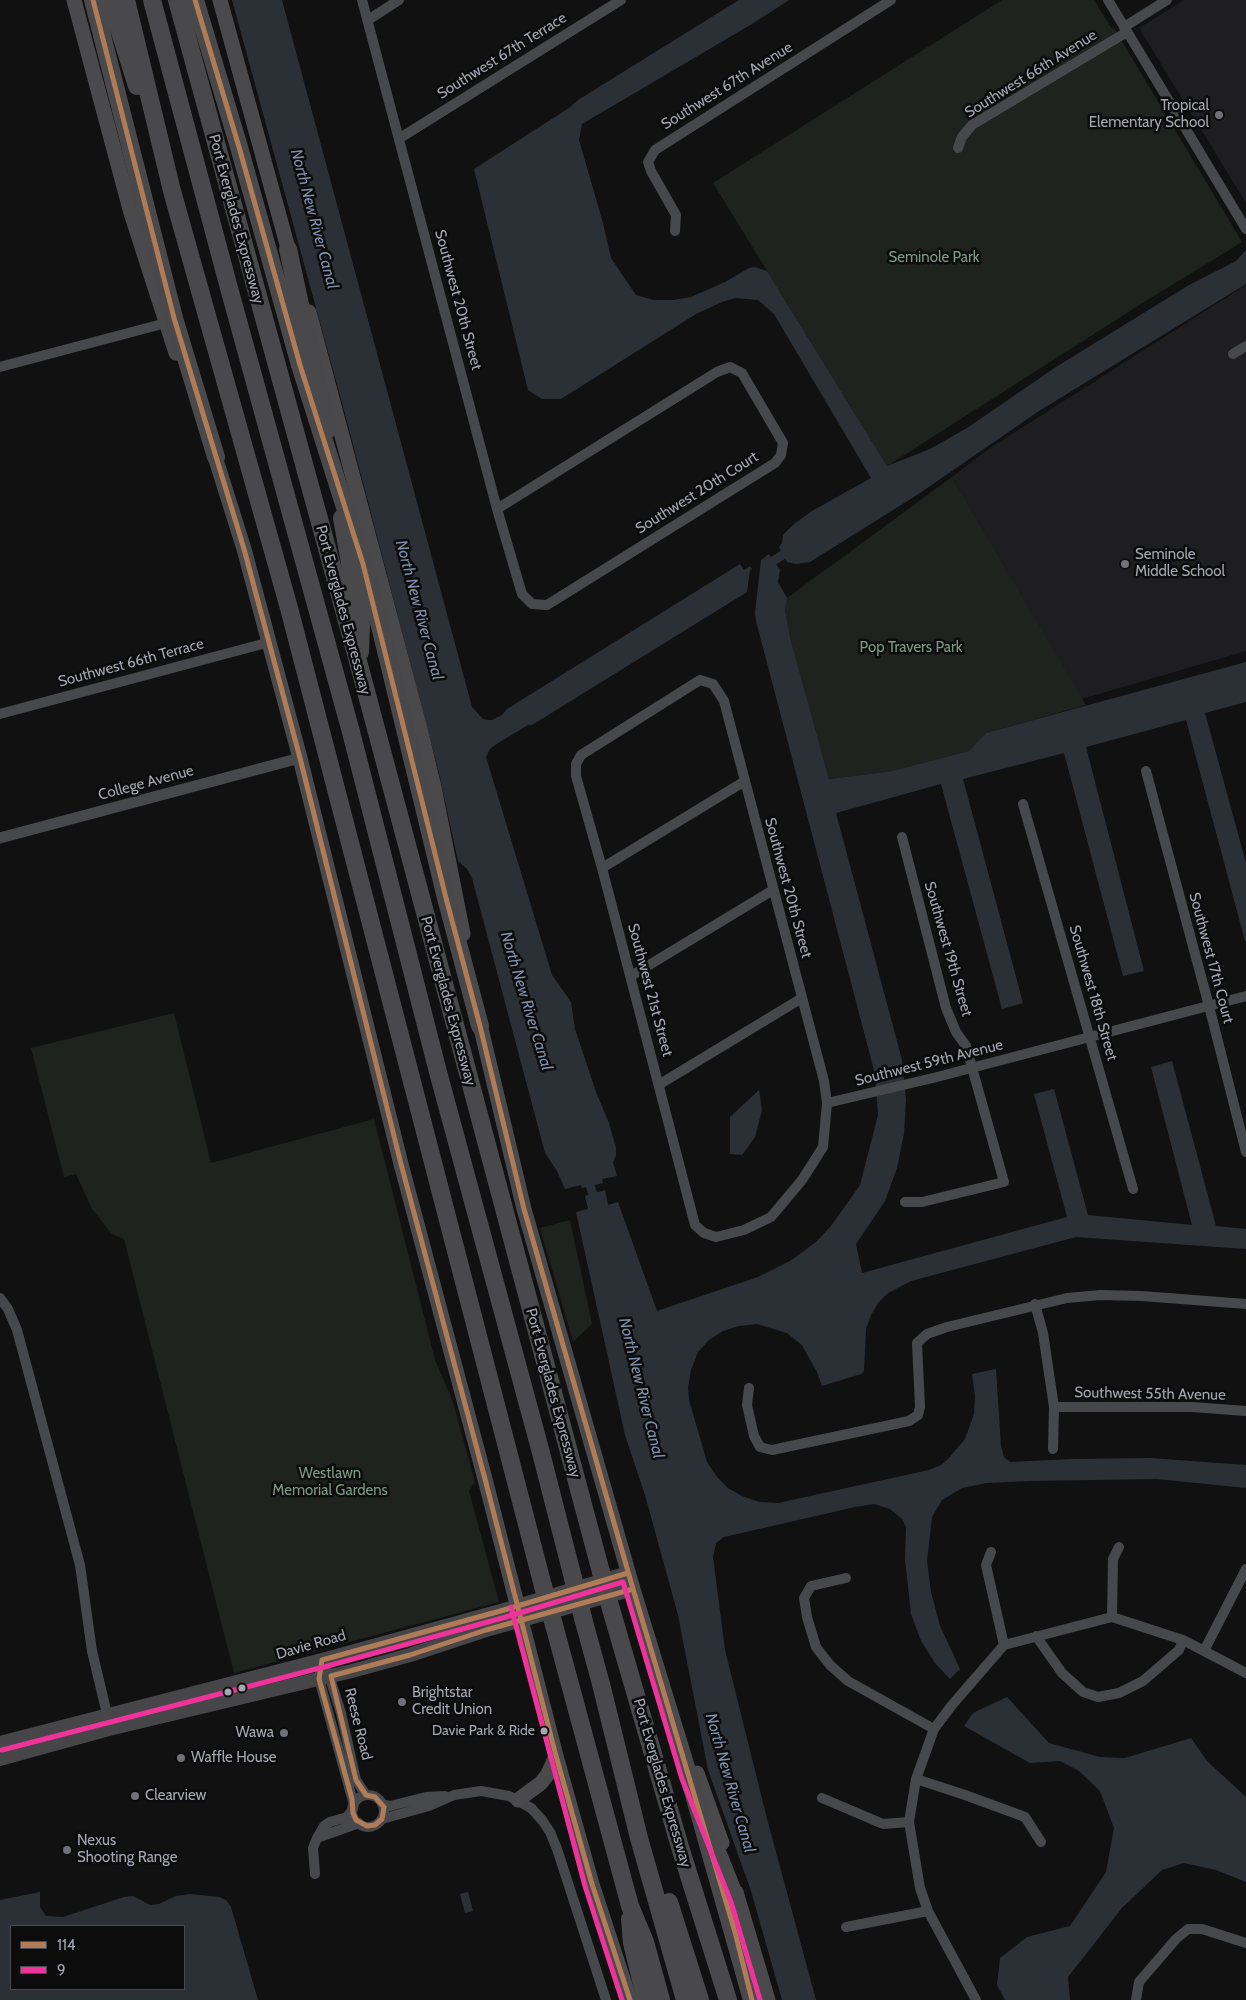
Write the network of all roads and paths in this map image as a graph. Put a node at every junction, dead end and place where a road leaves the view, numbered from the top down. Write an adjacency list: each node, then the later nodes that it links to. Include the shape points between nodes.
1 (74, 0): 23 (main road, via 131,212)
2 (93, 0): 27 (highway, via 174,318)
3 (110, 0): 19 (highway)
4 (126, 0): 19 (highway)
5 (152, 0): 77 (highway, bridge, via 351,732)
6 (177, 0): 31 (highway, Port Everglades Expressway)
7 (195, 0): 46 (highway, bridge, via 300,365 363,564)
8 (220, 0): 22 (main road)
9 (362, 0): 15 (street, Southwest 20th Street)
10 (399, 0): 15 (street)
11 (621, 0): 17 (street, Southwest 67th Terrace)
12 (891, 0): 21 (street, Southwest 67th Avenue, via 655,150 648,162 676,215)
13 (1108, 0): 16 (street)
14 (1167, 0): 16 (street, Southwest 66th Avenue)
15 (368, 20): 17 (street, Southwest 20th Street)
16 (1126, 29): 18 (street, Southwest 66th Avenue, via 972,126 962,137); 20 (street)
17 (400, 138): 28 (street, Southwest 20th Street)
18 (958, 148)
19 (172, 191): 98 (highway, bridge, via 291,617 543,1586)
20 (1246, 229)
21 (675, 231)
22 (288, 249): 31 (highway, via 320,393 361,625); 46 (main road, via 312,320 423,739 447,846)
23 (166, 323): 26 (street); 27 (main road)
24 (1246, 346): 25 (street)
25 (1233, 354)
26 (0, 367)
27 (216, 457): 30 (main road)
28 (497, 509): 29 (street, Southwest 20th Street, via 522,594); 29 (street, Southwest 20th Court, via 730,367 742,373 783,443 781,455 775,463 547,604)
29 (532, 604)
30 (270, 642): 32 (street, Southwest 66th Terrace); 33 (main road)
31 (359, 665): 108 (highway, Port Everglades Expressway, bridge, via 600,1572)
32 (0, 714)
33 (300, 758): 39 (street, College Avenue); 68 (main road, via 401,1164)
34 (576, 764): 36 (street, Southwest 20th Street, via 581,755 700,680 713,684 724,701); 40 (street, Southwest 21st Street, via 576,776)
35 (1146, 771): 45 (street, Southwest 17th Court)
36 (745, 781): 40 (street); 41 (street, Southwest 20th Street)
37 (1023, 804): 47 (street, Southwest 18th Street)
38 (902, 837): 48 (street, Southwest 19th Street, via 946,1008)
39 (0, 838)
40 (602, 868): 42 (street, Southwest 21st Street)
41 (773, 890): 42 (street); 44 (street, Southwest 20th Street)
42 (631, 976): 49 (street, Southwest 21st Street)
43 (1246, 996): 45 (street, Southwest 59th Avenue)
44 (802, 998): 49 (street); 50 (street, Southwest 20th Street)
45 (1209, 1006): 47 (street, Southwest 59th Avenue); 51 (street, Southwest 17th Court)
46 (480, 1026): 57 (main road, via 524,1209)
47 (1090, 1036): 48 (street, Southwest 59th Avenue); 52 (street, Southwest 18th Street)
48 (973, 1067): 50 (street, Southwest 59th Avenue); 53 (street, Southwest 19th Street, via 1004,1182 922,1202)
49 (660, 1084): 50 (street, Southwest 21st Street, via 696,1225 704,1233 716,1237 744,1230 771,1217 802,1180 822,1147)
50 (827, 1103)
51 (1246, 1152)
52 (1133, 1189)
53 (905, 1202)
54 (0, 1298): 78 (street, via 18,1330 80,1565 92,1650)
55 (1035, 1304): 56 (street, via 1100,1295); 58 (street, via 947,1327 927,1334 917,1343 920,1407 918,1415 909,1421 772,1450 760,1447 754,1436 747,1405); 59 (street, via 1043,1333)
56 (1246, 1304)
57 (565, 1352): 65 (main road); 97 (main road, via 597,1440)
58 (749, 1388)
59 (1054, 1407): 60 (street, Southwest 55th Avenue, via 1192,1407); 61 (street)
60 (1246, 1411)
61 (1053, 1448)
62 (1119, 1547): 69 (street, via 1113,1559)
63 (992, 1552): 72 (street, via 986,1565)
64 (1246, 1569): 73 (street)
65 (628, 1573): 67 (main road); 68 (main road, Davie Road)
66 (846, 1578): 79 (street, via 811,1586 804,1598 816,1647 830,1666 848,1681)
67 (633, 1589): 68 (main road, Davie Road); 83 (main road)
68 (520, 1612): 74 (main road, Davie Road); 76 (main road, Davie Road, via 410,1655); 81 (main road)
69 (1112, 1617): 70 (street); 71 (street)
70 (1036, 1636): 71 (street, via 1062,1673 1083,1692 1098,1697 1119,1693 1143,1680 1179,1650); 72 (street)
71 (1183, 1640): 73 (street)
72 (1004, 1645): 79 (street)
73 (1204, 1651): 75 (street)
74 (322, 1660): 76 (street, Reese Road); 78 (main road, Davie Road)
75 (1246, 1673)
76 (325, 1678): 82 (main road, Davie Road, via 109,1729); 86 (street, Reese Road, via 356,1780); 90 (street, Reese Road)
77 (601, 1684): 106 (highway, via 639,1838); 107 (highway)
78 (107, 1714): 80 (main road, Davie Road)
79 (934, 1729): 84 (street)
80 (0, 1743)
81 (556, 1756): 88 (main road, via 541,1783); 103 (main road, via 592,1884)
82 (0, 1759)
83 (689, 1777): 97 (main road); 109 (highway)
84 (916, 1779): 92 (street); 95 (street, via 1025,1817)
85 (454, 1795): 88 (street, via 495,1792); 89 (street, via 426,1797 390,1806); 91 (street, via 429,1806)
86 (366, 1796): 89 (street, via 375,1797); 90 (street)
87 (822, 1798): 92 (street, via 883,1824)
88 (518, 1800): 102 (street, via 531,1808 550,1832)
89 (382, 1804): 91 (street)
90 (353, 1807): 93 (street, via 354,1817); 94 (street, via 347,1817 324,1826)
91 (382, 1819): 93 (street, via 371,1826)
92 (909, 1822): 99 (street, via 916,1870)
93 (359, 1823): 94 (street)
94 (317, 1838): 96 (street, via 313,1848)
95 (1041, 1842)
96 (316, 1874)
97 (738, 1900): 110 (main road)
98 (630, 1906): 104 (highway, via 632,1943); 105 (highway, via 645,1942)
99 (928, 1911): 100 (street); 111 (street)
100 (846, 1927)
101 (1246, 1943): 112 (street, via 1202,1929 1188,1929 1139,1982)
102 (606, 2000)
103 (630, 2000)
104 (646, 2000)
105 (661, 2000)
106 (685, 2000)
107 (700, 2000)
108 (728, 2000)
109 (752, 2000)
110 (768, 2000)
111 (976, 2000)
112 (1136, 2000)

